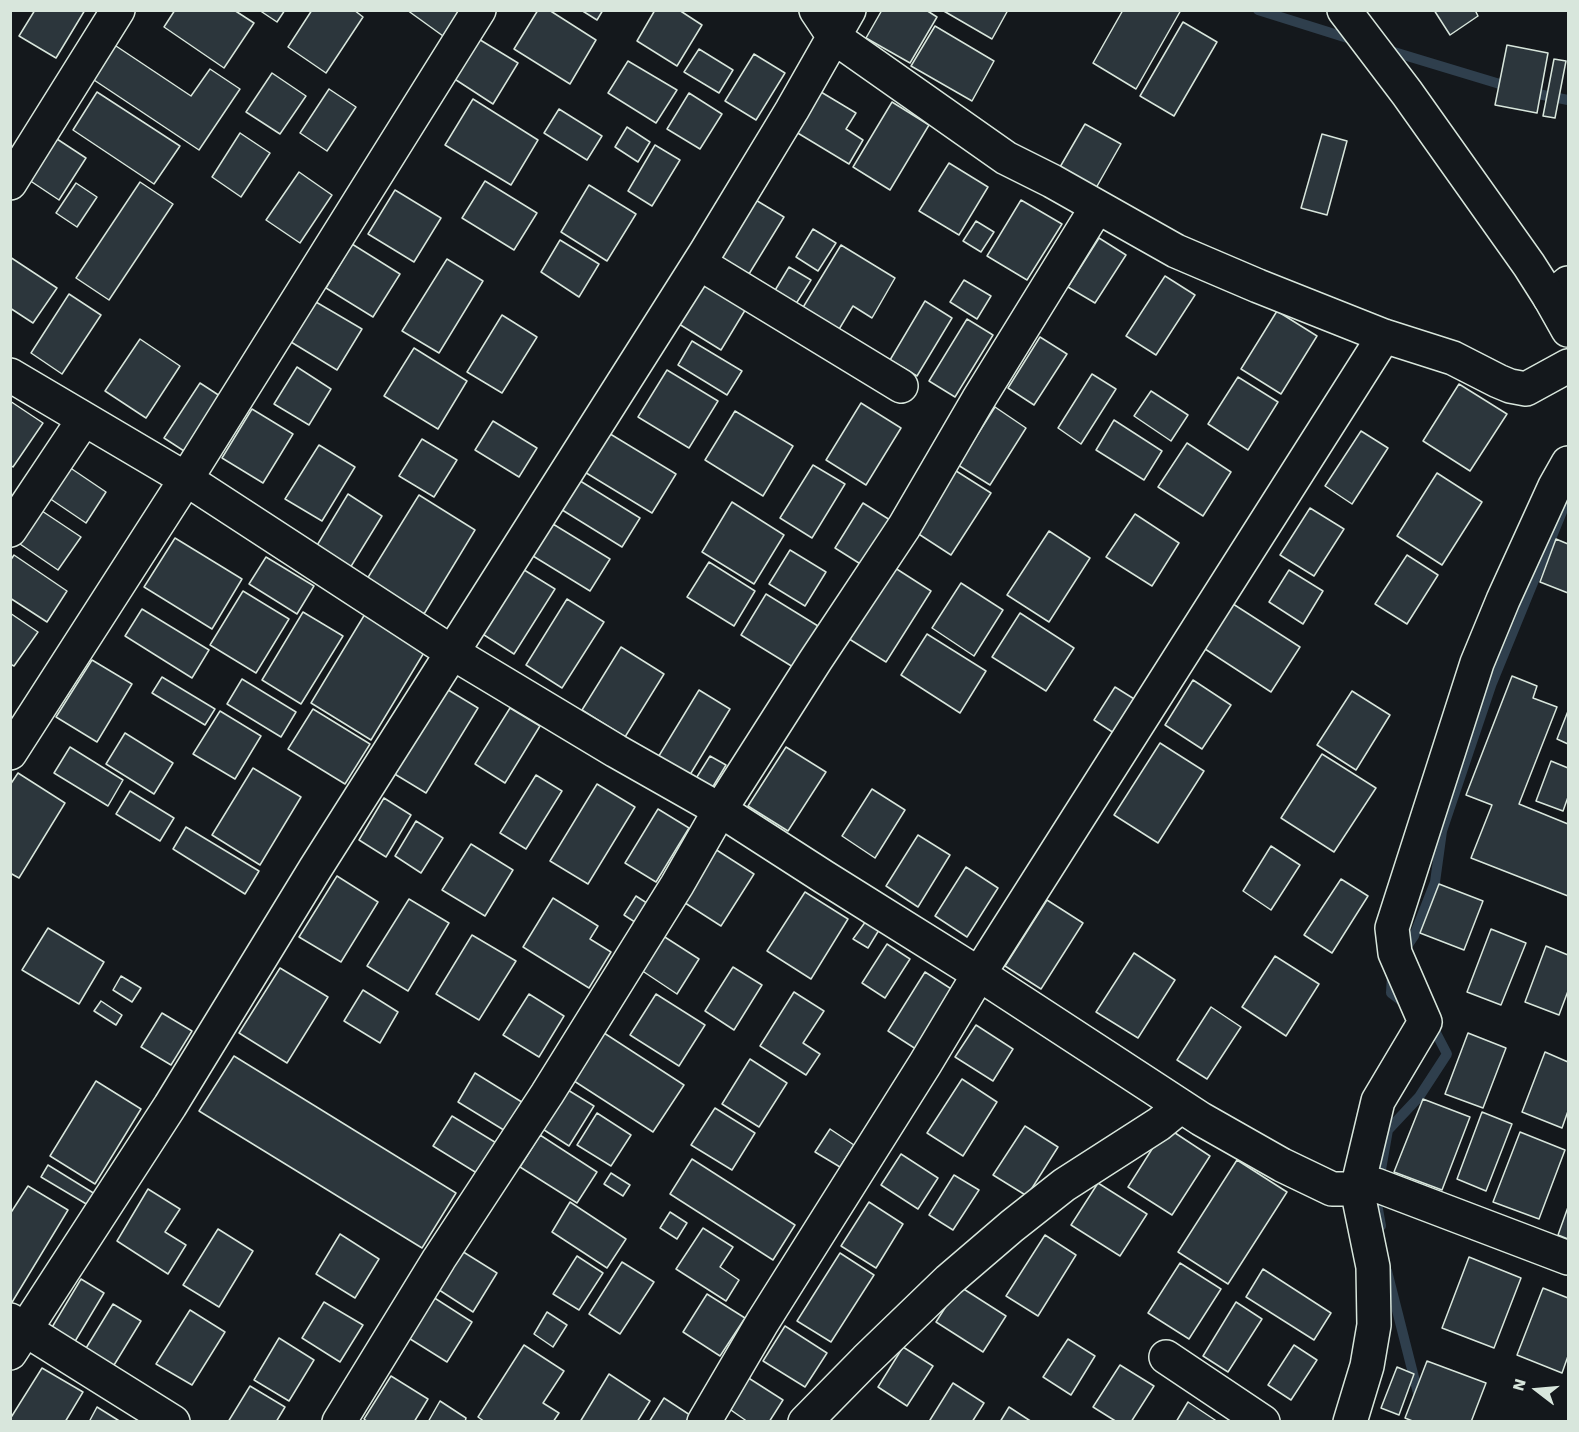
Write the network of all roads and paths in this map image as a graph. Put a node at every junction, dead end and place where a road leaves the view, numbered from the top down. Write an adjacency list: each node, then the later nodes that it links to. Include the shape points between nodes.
1 (118, 10): 5 (street)
2 (479, 10): 16 (street)
3 (1344, 10): 8 (street, via 1529,265)
4 (833, 19): 6 (street, via 1006,158); 7 (street, via 792,110)
5 (10, 183)
6 (1097, 207): 10 (street, via 1176,251); 20 (street, via 904,527)
7 (699, 263): 13 (street); 18 (street)
8 (1559, 290): 9 (street)
9 (1569, 330)
10 (1384, 336): 11 (street, via 1454,358 1498,381 1526,389); 21 (street)
11 (1569, 366)
12 (10, 375): 14 (street)
13 (901, 386)
14 (84, 418): 16 (street); 17 (street)
15 (1569, 463): 23 (street, via 1550,496 1477,663 1392,928 1395,953 1425,1022 1378,1101)
16 (186, 479): 18 (street); 19 (street)
17 (10, 530)
18 (453, 653): 20 (street); 25 (street, via 170,1106)
19 (10, 753)
20 (720, 810): 21 (street); 28 (street, via 671,895)
21 (980, 974): 22 (street); 29 (street, via 762,1323)
22 (1181, 1106): 23 (street, via 1332,1190); 30 (street, via 1064,1185 1012,1226 949,1280)
23 (1357, 1189): 24 (street, via 1376,1185); 32 (street, via 1373,1267 1374,1325 1367,1366)
24 (1569, 1258)
25 (15, 1334): 27 (street)
26 (1166, 1357): 31 (street)
27 (173, 1422)
28 (339, 1422)
29 (705, 1422)
30 (805, 1422)
31 (1263, 1422)
32 (1350, 1422)

